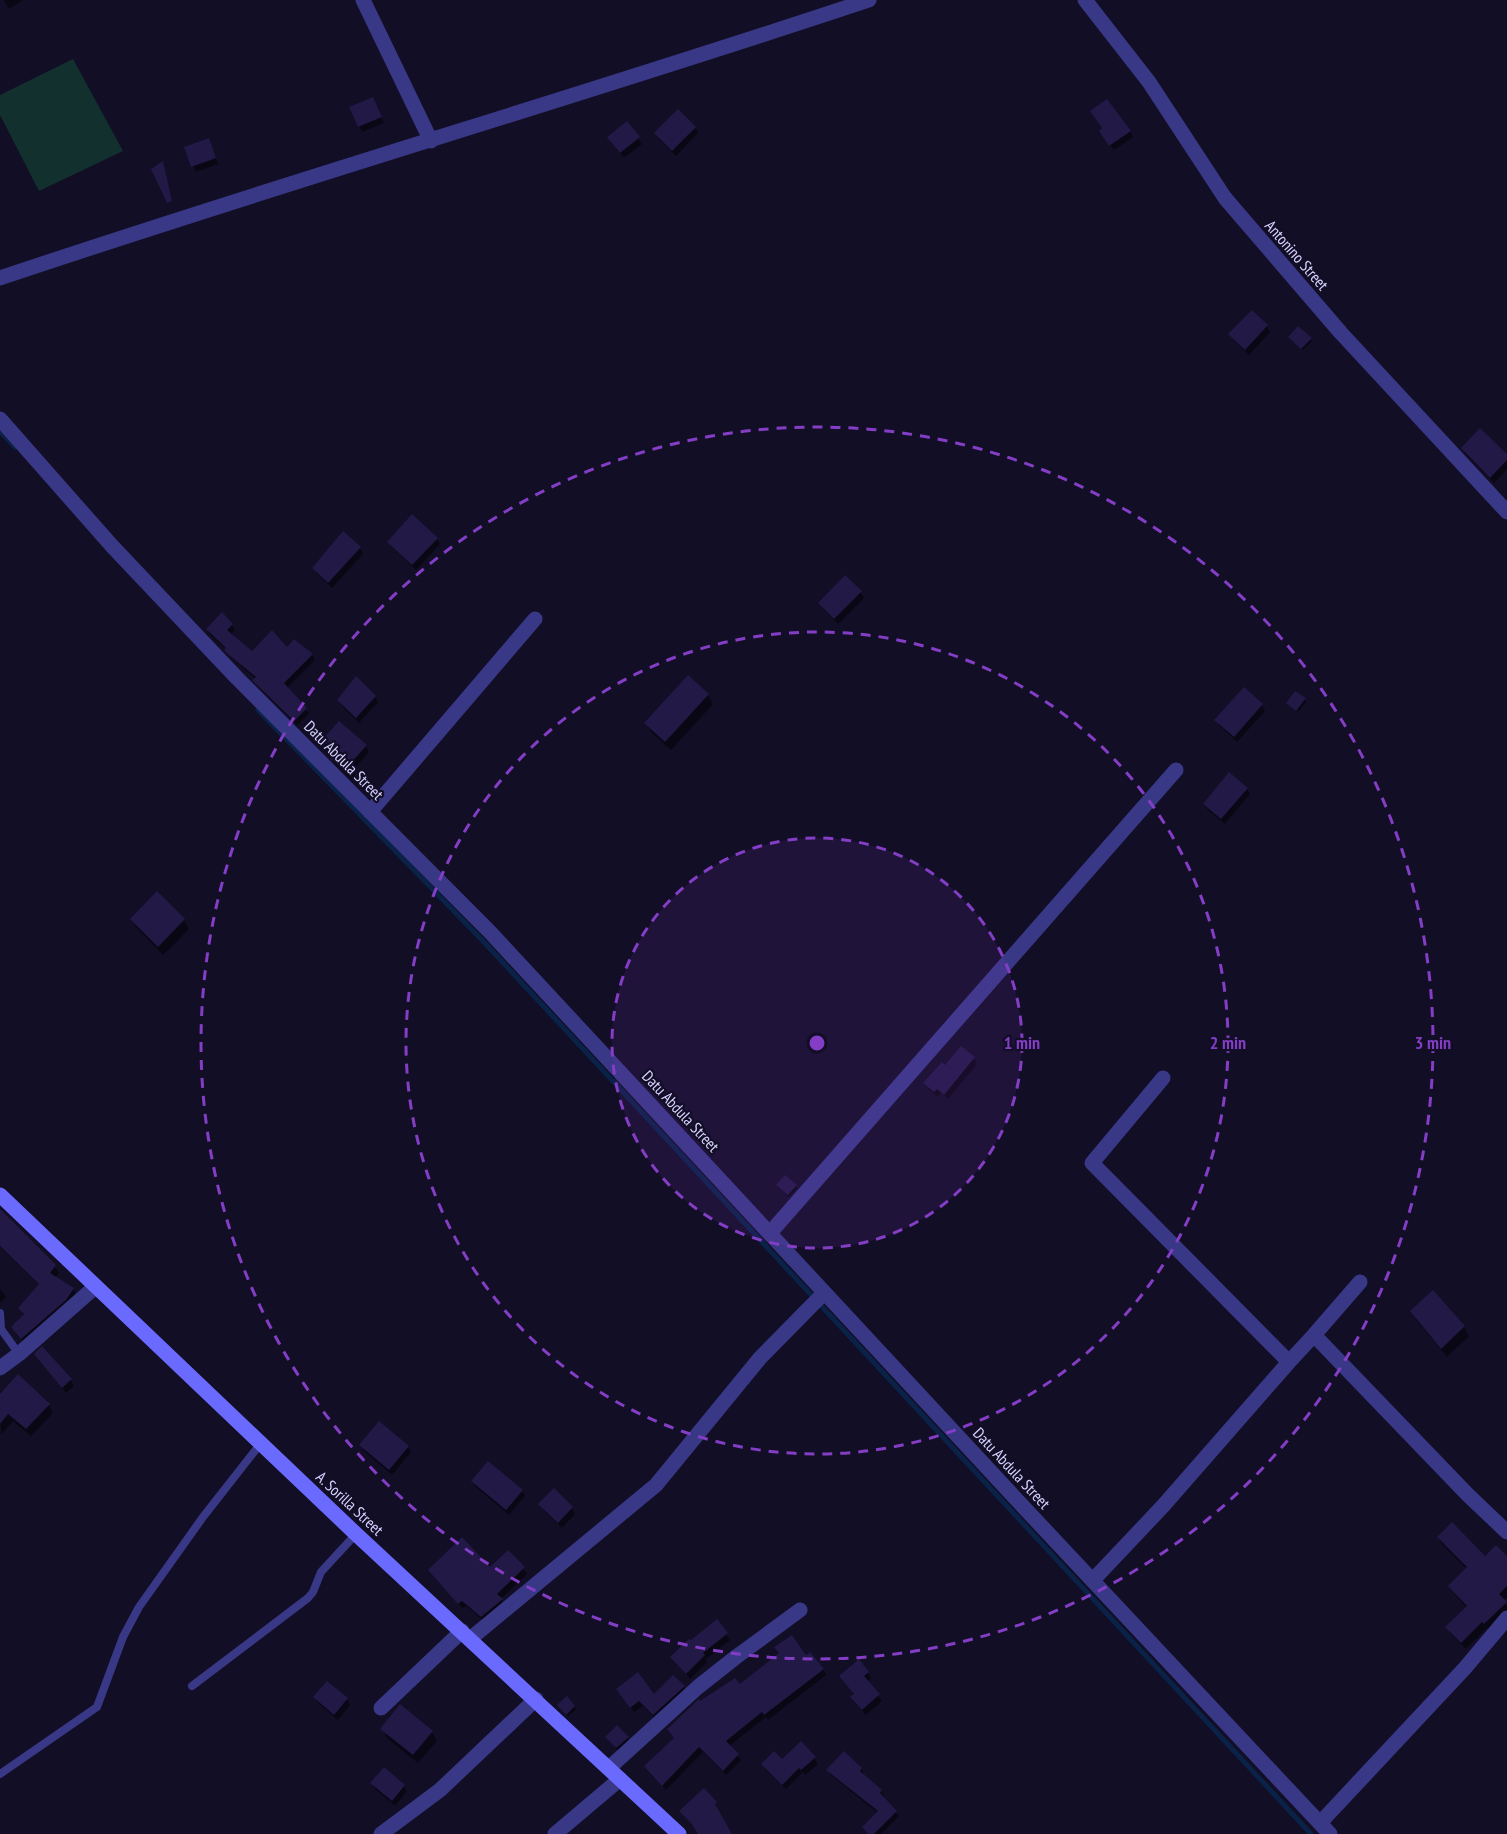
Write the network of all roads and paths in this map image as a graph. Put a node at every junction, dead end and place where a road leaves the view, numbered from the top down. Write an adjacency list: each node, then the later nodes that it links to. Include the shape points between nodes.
1 (363, 0): 4 (street)
2 (869, 0): 4 (street)
3 (1085, 0): 7 (street, Antonino Street, via 1149,82 1225,198 1341,333)
4 (431, 141): 5 (street)
5 (0, 278)
6 (0, 419): 10 (street, Datu Abdula Street, via 112,546)
7 (1507, 512)
8 (535, 619): 10 (street)
9 (1176, 770): 13 (street)
10 (370, 812): 13 (street, Datu Abdula Street, via 489,931)
11 (1163, 1078): 20 (street, via 1092,1163)
12 (0, 1196): 15 (street, A. Sorilla Street)
13 (770, 1233): 16 (street, Datu Abdula Street)
14 (1360, 1282): 18 (street)
15 (95, 1287): 19 (street); 22 (street, A. Sorilla Street)
16 (824, 1293): 25 (street, Datu Abdula Street); 28 (street, via 760,1358 656,1485)
17 (0, 1313): 19 (lane, via 1,1329)
18 (1314, 1335): 20 (street); 23 (street)
19 (19, 1354): 21 (street)
20 (1289, 1362): 25 (street)
21 (0, 1368)
22 (261, 1443): 24 (street, A. Sorilla Street); 32 (lane, via 139,1607 123,1637 97,1707)
23 (1507, 1532)
24 (356, 1534): 28 (street, A. Sorilla Street); 29 (lane, via 321,1572 308,1598)
25 (1093, 1580): 34 (street, Datu Abdula Street)
26 (800, 1610): 33 (street, via 698,1687)
27 (1507, 1618): 34 (street)
28 (466, 1635): 30 (street, A. Sorilla Street); 31 (street)
29 (192, 1686)
30 (536, 1699): 33 (street, A. Sorilla Street); 35 (street, via 441,1790)
31 (381, 1708)
32 (0, 1774)
33 (615, 1774): 36 (street); 37 (street, A. Sorilla Street)
34 (1325, 1828)
35 (381, 1834)
36 (555, 1834)
37 (679, 1834)

